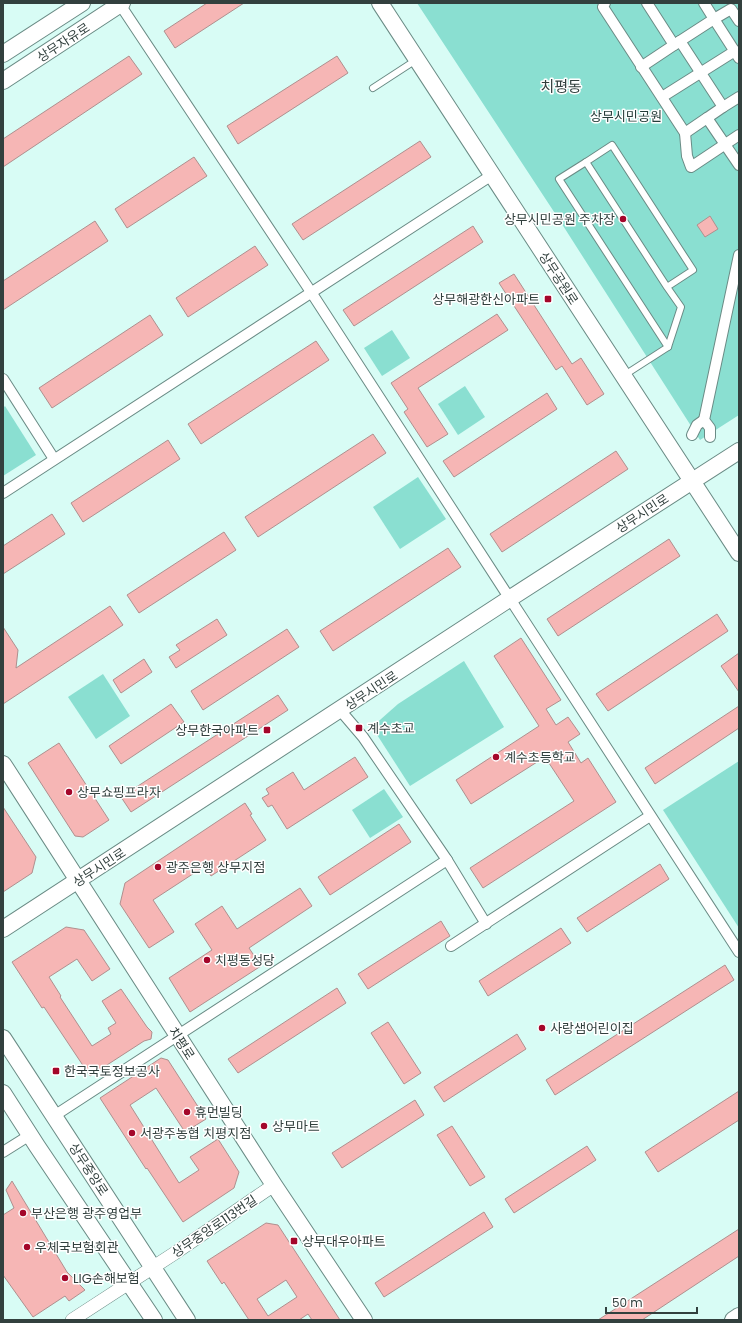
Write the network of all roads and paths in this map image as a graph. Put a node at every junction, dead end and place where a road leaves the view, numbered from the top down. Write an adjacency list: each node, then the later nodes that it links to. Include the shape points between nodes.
1 (82, 3): 11 (street, 상무자유로)
2 (121, 3): 16 (street, 상무자유로); 30 (street)
3 (380, 3): 13 (street, 상무공원로)
4 (604, 3): 14 (street, via 602,7)
5 (646, 3): 10 (street)
6 (704, 3): 8 (street)
7 (731, 6): 8 (street); 9 (street)
8 (714, 19): 10 (street); 12 (street)
9 (739, 21)
10 (677, 43): 14 (street); 15 (street)
11 (3, 54)
12 (737, 54): 15 (street)
13 (416, 60): 17 (lane); 27 (street, 상무공원로)
14 (642, 67): 18 (street)
15 (701, 73): 18 (street); 20 (street)
16 (3, 81)
17 (373, 88)
18 (662, 97): 22 (street)
19 (739, 97): 20 (street)
20 (723, 107): 21 (street)
21 (707, 118): 22 (street); 24 (street)
22 (685, 133): 24 (street, via 687,156 691,167)
23 (739, 135): 24 (street)
24 (726, 145): 26 (street)
25 (586, 162): 29 (lane); 29 (lane, via 612,145 693,270); 31 (lane, via 559,179)
26 (739, 165)
27 (492, 175): 30 (street); 32 (street, 상무공원로)
28 (739, 254): 34 (street)
29 (667, 287): 31 (lane, via 681,308)
30 (312, 292): 38 (street); 42 (street)
31 (668, 347): 32 (lane)
32 (622, 376): 39 (street, 상무공원로)
33 (3, 379): 38 (street)
34 (704, 420): 35 (street, via 696,425); 36 (street, via 710,428)
35 (692, 435)
36 (710, 437)
37 (739, 451): 39 (street, 상무시민로)
38 (54, 459): 40 (street)
39 (692, 481): 41 (street, 상무공원로); 42 (street, 상무시민로)
40 (3, 493)
41 (739, 553)
42 (509, 599): 43 (street, 상무시민로); 45 (street)
43 (340, 710): 46 (street, via 363,737); 47 (street, 상무시민로)
44 (3, 764): 47 (street, 치평로)
45 (650, 816): 48 (street); 51 (street)
46 (447, 860): 48 (street); 52 (street)
47 (78, 881): 49 (street, 상무시민로); 52 (street, 치평로)
48 (486, 924): 50 (street)
49 (3, 929)
50 (451, 946)
51 (739, 952)
52 (178, 1036): 55 (street); 58 (street, 치평로)
53 (3, 1038): 55 (street, 상무중앙로)
54 (3, 1093): 56 (street)
55 (54, 1116): 59 (street, 상무중앙로)
56 (30, 1135): 57 (street); 60 (street)
57 (3, 1152)
58 (274, 1185): 59 (street, 상무중앙로113번길); 65 (street, 치평로)
59 (153, 1267): 60 (street, 상무중앙로113번길); 64 (street, 상무중앙로)
60 (129, 1283): 62 (street, 상무중앙로113번길); 63 (street)
61 (739, 1316): 66 (street)
62 (72, 1320)
63 (154, 1320)
64 (187, 1320)
65 (364, 1320)
66 (733, 1320)

